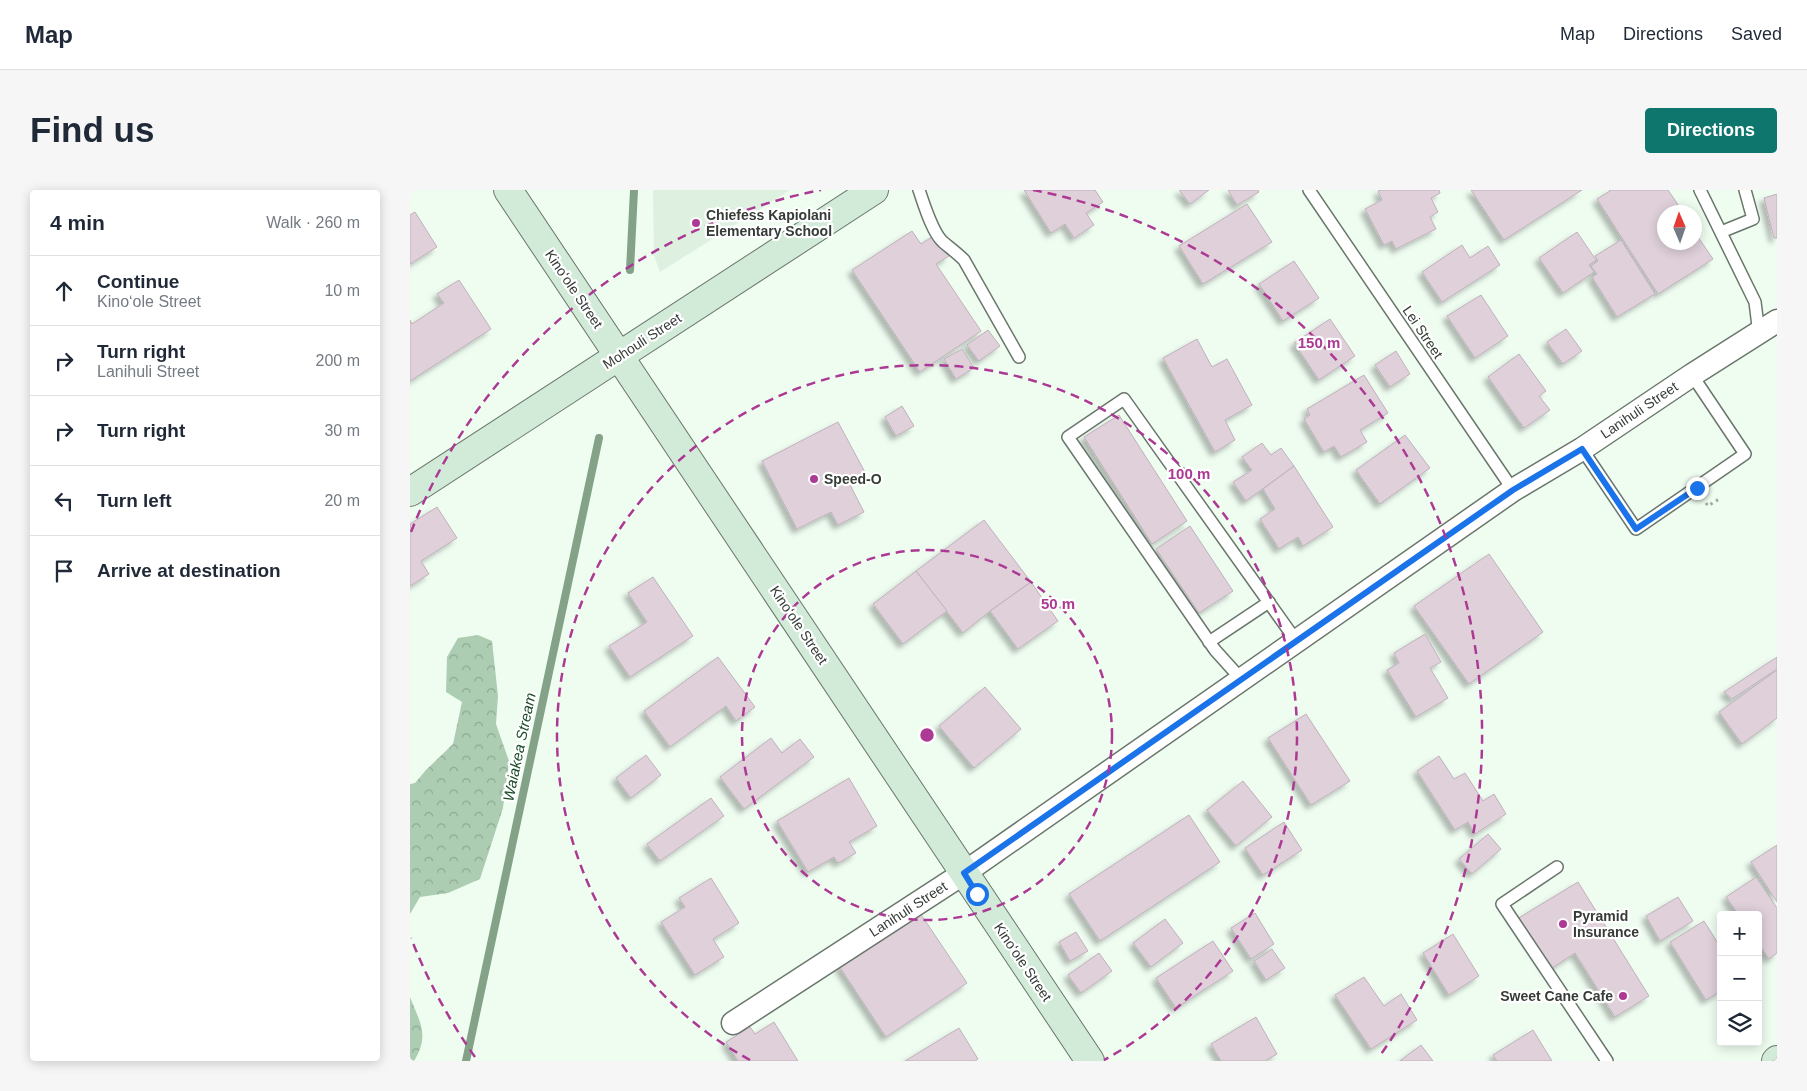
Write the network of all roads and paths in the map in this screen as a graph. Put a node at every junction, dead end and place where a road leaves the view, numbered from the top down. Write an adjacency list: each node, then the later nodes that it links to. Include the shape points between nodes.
1 (508, 190): 9 (street, Kinoʻole Street)
2 (874, 190): 9 (street, Mohouli Street)
3 (919, 190): 10 (lane, via 941,241 964,260)
4 (1309, 190): 13 (lane, Lei Street)
5 (1700, 190): 7 (lane)
6 (1745, 190): 7 (lane, via 1753,218)
7 (1721, 232): 8 (lane)
8 (1768, 328): 11 (street, Lanihuli Street)
9 (620, 356): 14 (street, Mohouli Street); 20 (street, Kinoʻole Street)
10 (1019, 357)
11 (1692, 375): 12 (street, Lanihuli Street); 12 (lane, via 1745,454 1636,529)
12 (1582, 449): 13 (street, Lanihuli Street)
13 (1513, 490): 17 (street, Lanihuli Street)
14 (410, 492)
15 (1269, 602): 16 (lane); 16 (lane, via 1124,399 1068,437); 17 (lane)
16 (1210, 642): 18 (lane)
17 (1297, 642): 18 (street, Lanihuli Street)
18 (1242, 680): 20 (street, Lanihuli Street)
19 (1558, 867): 23 (lane, via 1502,904)
20 (964, 873): 21 (street, Lanihuli Street); 22 (street, Kinoʻole Street)
21 (733, 1023)
22 (1090, 1061)
23 (1607, 1061)

